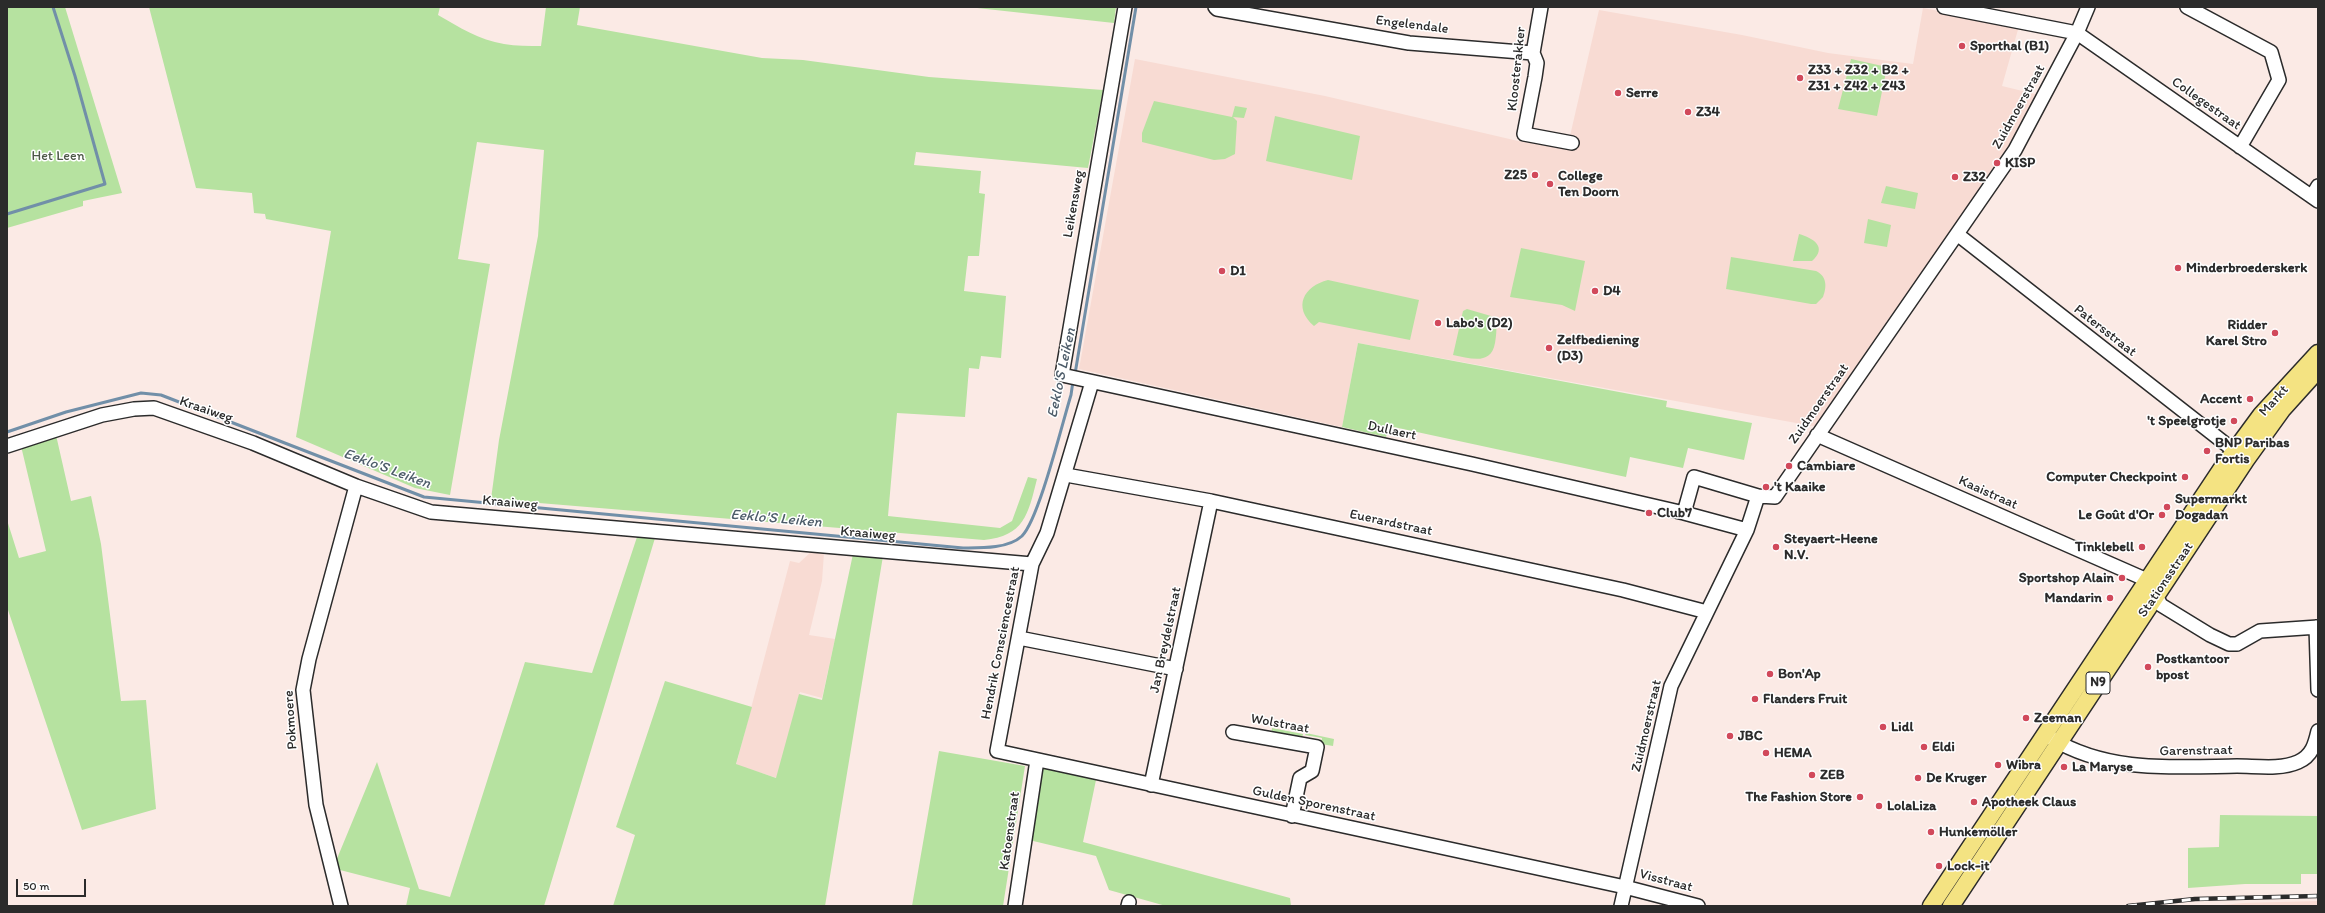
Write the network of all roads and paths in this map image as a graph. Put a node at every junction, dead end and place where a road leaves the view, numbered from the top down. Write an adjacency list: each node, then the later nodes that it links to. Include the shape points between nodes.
1 (1125, 7): 16 (street, Leikensweg, via 1062,375)
2 (1541, 7): 8 (street, Kloosterakker)
3 (1944, 7): 7 (street)
4 (2088, 7): 7 (street, Zuidmoerstraat)
5 (2187, 7): 10 (street, via 2271,52 2279,80)
6 (1216, 8): 8 (street, Engelendale, via 1409,42)
7 (2076, 33): 10 (street, Collegestraat); 12 (street, Zuidmoerstraat, via 2015,150)
8 (1532, 54): 9 (street, Kloosterakker, via 1536,63 1524,134)
9 (1572, 143)
10 (2240, 147): 11 (street, Collegestraat)
11 (2316, 194)
12 (1956, 234): 17 (street, Zuidmoerstraat); 19 (street, Patersstraat)
13 (2318, 353): 15 (main road, Markt / N9)
14 (2318, 370): 15 (main road, Markt / N9)
15 (2302, 379): 19 (main road, Stationsstraat / N9, via 2282,410)
16 (1086, 381): 20 (street, Hendrik Consciencestraat); 24 (street, Dullaert)
17 (1817, 435): 22 (street, Zuidmoerstraat, via 1775,497); 27 (street, Kaaistraat)
18 (7, 446): 21 (street, Kraaiweg, via 102,414 154,408 253,443)
19 (2240, 456): 27 (main road, Stationsstraat / N9); 28 (main road, Stationsstraat / N9)
20 (1066, 475): 23 (street, Euerardstraat); 26 (street, Hendrik Consciencestraat, via 1047,533)
21 (356, 486): 26 (street, Kraaiweg, via 422,510 441,513); 45 (street, Pokmoere, via 303,690 316,805)
22 (1758, 496): 24 (street, via 1694,477); 25 (street, Zuidmoerstraat)
23 (1211, 501): 29 (street, Euerardstraat, via 1623,590); 32 (street, Jan Breydelstraat)
24 (1684, 513): 25 (street, Dullaert)
25 (1747, 530): 29 (street, Zuidmoerstraat)
26 (1032, 564): 31 (street, Hendrik Consciencestraat)
27 (2147, 580): 28 (street); 36 (main road, Stationsstraat / N9)
28 (2156, 596): 30 (street, via 2161,605 2229,644 2237,644 2260,631); 37 (main road, Stationsstraat / N9)
29 (1707, 612): 44 (street, Zuidmoerstraat, via 1671,686)
30 (2317, 627): 33 (street)
31 (1019, 638): 32 (street); 38 (street, Hendrik Consciencestraat)
32 (1176, 669): 40 (street, Jan Breydelstraat)
33 (2318, 690)
34 (2318, 731): 37 (street, Garenstraat, via 2315,745 2307,757 2297,763 2278,766 2146,768 2082,754)
35 (1233, 732): 41 (street, Wolstraat, via 1316,747 1312,771 1300,778)
36 (2045, 734): 37 (street); 42 (main road, Stationsstraat / N9)
37 (2059, 743): 43 (main road, Stationsstraat / N9)
38 (997, 752): 39 (street, Gulden Sporenstraat)
39 (1037, 760): 40 (street, Gulden Sporenstraat); 46 (street, Katoenstraat)
40 (1151, 785): 41 (street, Gulden Sporenstraat)
41 (1292, 816): 44 (street, Gulden Sporenstraat)
42 (1978, 836): 43 (street); 49 (main road, Stationsstraat / N9)
43 (1994, 841): 50 (main road, Stationsstraat / N9)
44 (1625, 887): 47 (street, Zuidmoerstraat); 48 (street, Visstraat)
45 (342, 906)
46 (1015, 906)
47 (1621, 906)
48 (1698, 906)
49 (1931, 906)
50 (1951, 906)

